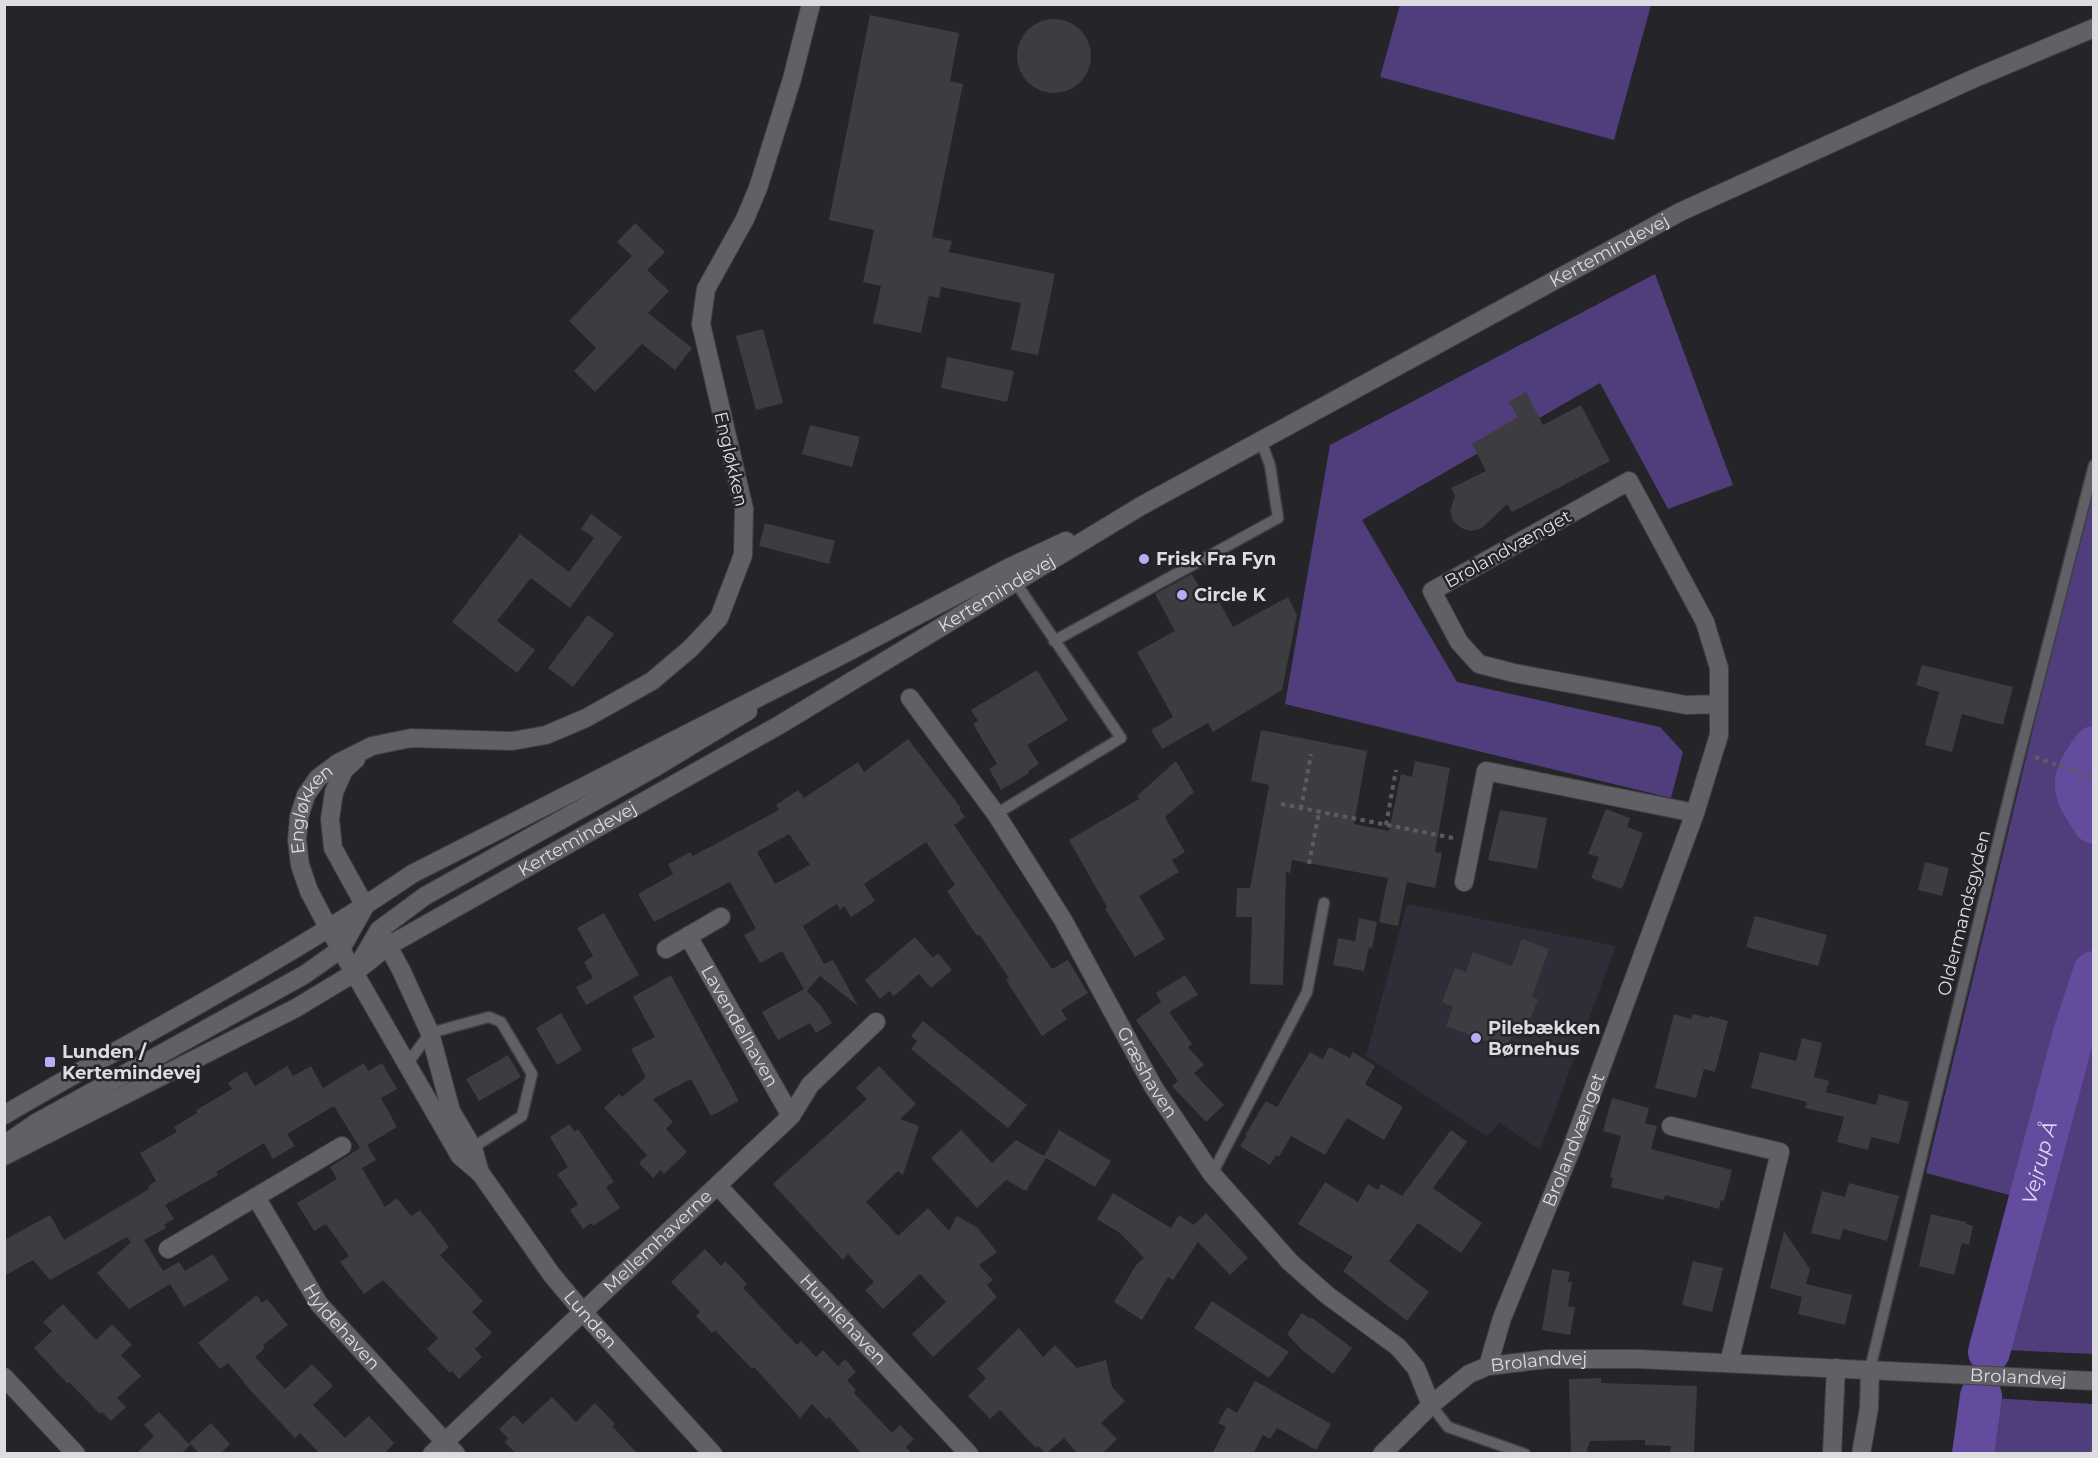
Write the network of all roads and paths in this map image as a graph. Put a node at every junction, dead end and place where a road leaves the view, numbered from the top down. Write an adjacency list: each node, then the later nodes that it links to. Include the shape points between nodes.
1 (811, 4): 11 (street, Engløkken, via 758,188 706,289 701,324 744,509 743,555 719,618 652,681 586,718 546,735 512,741 411,738)
2 (2094, 28): 3 (street, Kertemindevej, via 1680,212)
3 (1261, 441): 5 (street, Kertemindevej); 7 (lane, via 1270,465 1278,518)
4 (2094, 465): 12 (lane, Oldermandsgyden)
5 (1141, 506): 6 (street, Kertemindevej); 8 (street, Kertemindevej, via 1008,568)
6 (1016, 583): 7 (lane); 30 (street, Kertemindevej, via 781,724)
7 (1054, 640): 20 (lane, via 1121,738)
8 (838, 657): 26 (street, Kertemindevej, via 412,874); 30 (street, via 654,768 425,896)
9 (910, 698): 20 (street, Græshaven)
10 (1719, 704): 10 (street, Brolandvænget, via 1719,668 1705,622 1629,482 1432,591 1460,642 1479,664 1514,674 1686,705); 19 (street, Brolandvænget, via 1719,735)
11 (372, 746): 26 (street, Engløkken, via 344,770 334,792 330,819 333,848); 28 (street, Engløkken, via 318,778 306,795 299,817 300,866)
12 (2021, 751): 15 (path); 52 (lane, Oldermandsgyden)
13 (1311, 754): 17 (path)
14 (1396, 770): 21 (path)
15 (2094, 778)
16 (1281, 804): 17 (path)
17 (1301, 808): 18 (path)
18 (1319, 812): 21 (path); 23 (path)
19 (1695, 813): 22 (street, via 1486,771); 50 (street, Brolandvænget, via 1571,1150 1502,1317)
20 (996, 814): 44 (street, Græshaven, via 1063,920 1154,1088)
21 (1386, 825): 22 (path)
22 (1472, 842): 24 (street)
23 (1309, 864)
24 (1464, 882)
25 (1324, 903): 44 (lane, via 1307,992)
26 (365, 906): 28 (street, Kertemindevej); 30 (street, Lunden); 32 (street)
27 (721, 916): 29 (street)
28 (329, 929): 32 (street, Lunden); 37 (street, Kertemindevej)
29 (688, 936): 31 (street); 38 (street, Lavendelhaven)
30 (384, 938): 33 (street, Kertemindevej); 35 (street, Lunden)
31 (666, 949)
32 (341, 950): 33 (street, Lunden); 40 (street, via 304,975 36,1123)
33 (354, 973): 36 (street, Lunden); 43 (street, Kertemindevej, via 296,1008)
34 (876, 1022): 38 (street, Mellemhaverne, via 810,1085)
35 (430, 1034): 36 (lane); 42 (street, Lunden, via 451,1111); 42 (lane, via 489,1017 501,1022 532,1074 522,1116)
36 (407, 1064): 42 (street, Lunden)
37 (4, 1115)
38 (791, 1116): 45 (street, Mellemhaverne)
39 (1671, 1126): 49 (street, via 1780,1152)
40 (4, 1145)
41 (342, 1146): 46 (street)
42 (467, 1152): 48 (street, Lunden, via 552,1275)
43 (4, 1156)
44 (1212, 1174): 55 (street, Græshaven, via 1290,1262 1327,1295 1398,1347 1416,1368)
45 (718, 1186): 48 (street, Mellemhaverne); 60 (street, Humlehaven)
46 (256, 1197): 47 (street); 57 (street, Hyldehaven, via 319,1304)
47 (168, 1249)
48 (583, 1312): 57 (street, Mellemhaverne); 59 (street, Lunden)
49 (1729, 1363): 50 (street, Brolandvej, via 1548,1359); 51 (street, Brolandvej)
50 (1488, 1366): 55 (street, Brolandvej, via 1469,1374)
51 (1836, 1368): 52 (street, Brolandvej); 63 (street)
52 (1870, 1369): 54 (street, Brolandvej); 64 (street, via 1869,1408)
53 (4, 1377): 58 (street)
54 (2094, 1381)
55 (1431, 1405): 61 (street, Brolandvej); 62 (lane, via 1448,1427)
56 (2094, 1443): 65 (path)
57 (444, 1450)
58 (76, 1454)
59 (713, 1454)
60 (969, 1454)
61 (1382, 1454)
62 (1525, 1454)
63 (1832, 1454)
64 (1861, 1454)
65 (2091, 1454)

